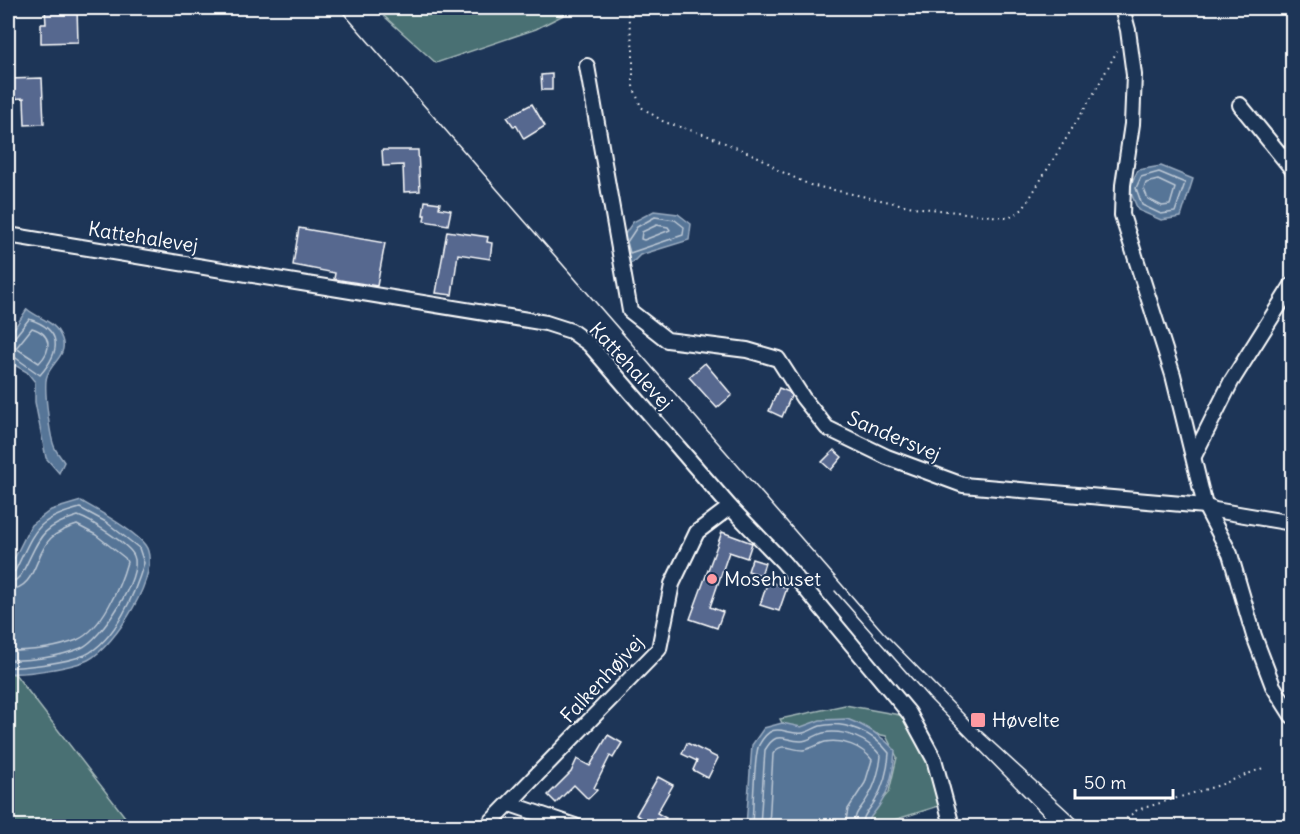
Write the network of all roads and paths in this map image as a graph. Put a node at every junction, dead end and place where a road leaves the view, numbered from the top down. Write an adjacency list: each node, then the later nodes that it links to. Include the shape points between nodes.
1 (629, 8): 3 (path, via 633,86 642,107 664,122 750,153 810,184 913,207 1009,218 1023,209)
2 (1122, 8): 9 (street, via 1134,75 1122,215 1173,375)
3 (1116, 51)
4 (587, 66): 10 (street, Sandersvej, via 630,310 666,339 747,350 778,359 827,428 887,457 963,485)
5 (1239, 105): 6 (street)
6 (1293, 169)
7 (8, 235): 11 (street, Kattehalevej, via 546,323 571,331 589,344)
8 (1293, 285): 9 (street, via 1231,382)
9 (1194, 456): 10 (street)
10 (1205, 506): 12 (street, Sandersvej); 13 (street, via 1230,554 1273,686)
11 (730, 507): 15 (street, Falkenhøjvej, via 697,532 672,585 659,649); 18 (street, Kattehalevej, via 783,562 909,713 934,759)
12 (1293, 524)
13 (1293, 716)
14 (1263, 768): 19 (path, via 1137,810)
15 (510, 804): 16 (street, Falkenhøjvej); 17 (street)
16 (487, 826)
17 (575, 826)
18 (952, 826)
19 (1117, 826)

